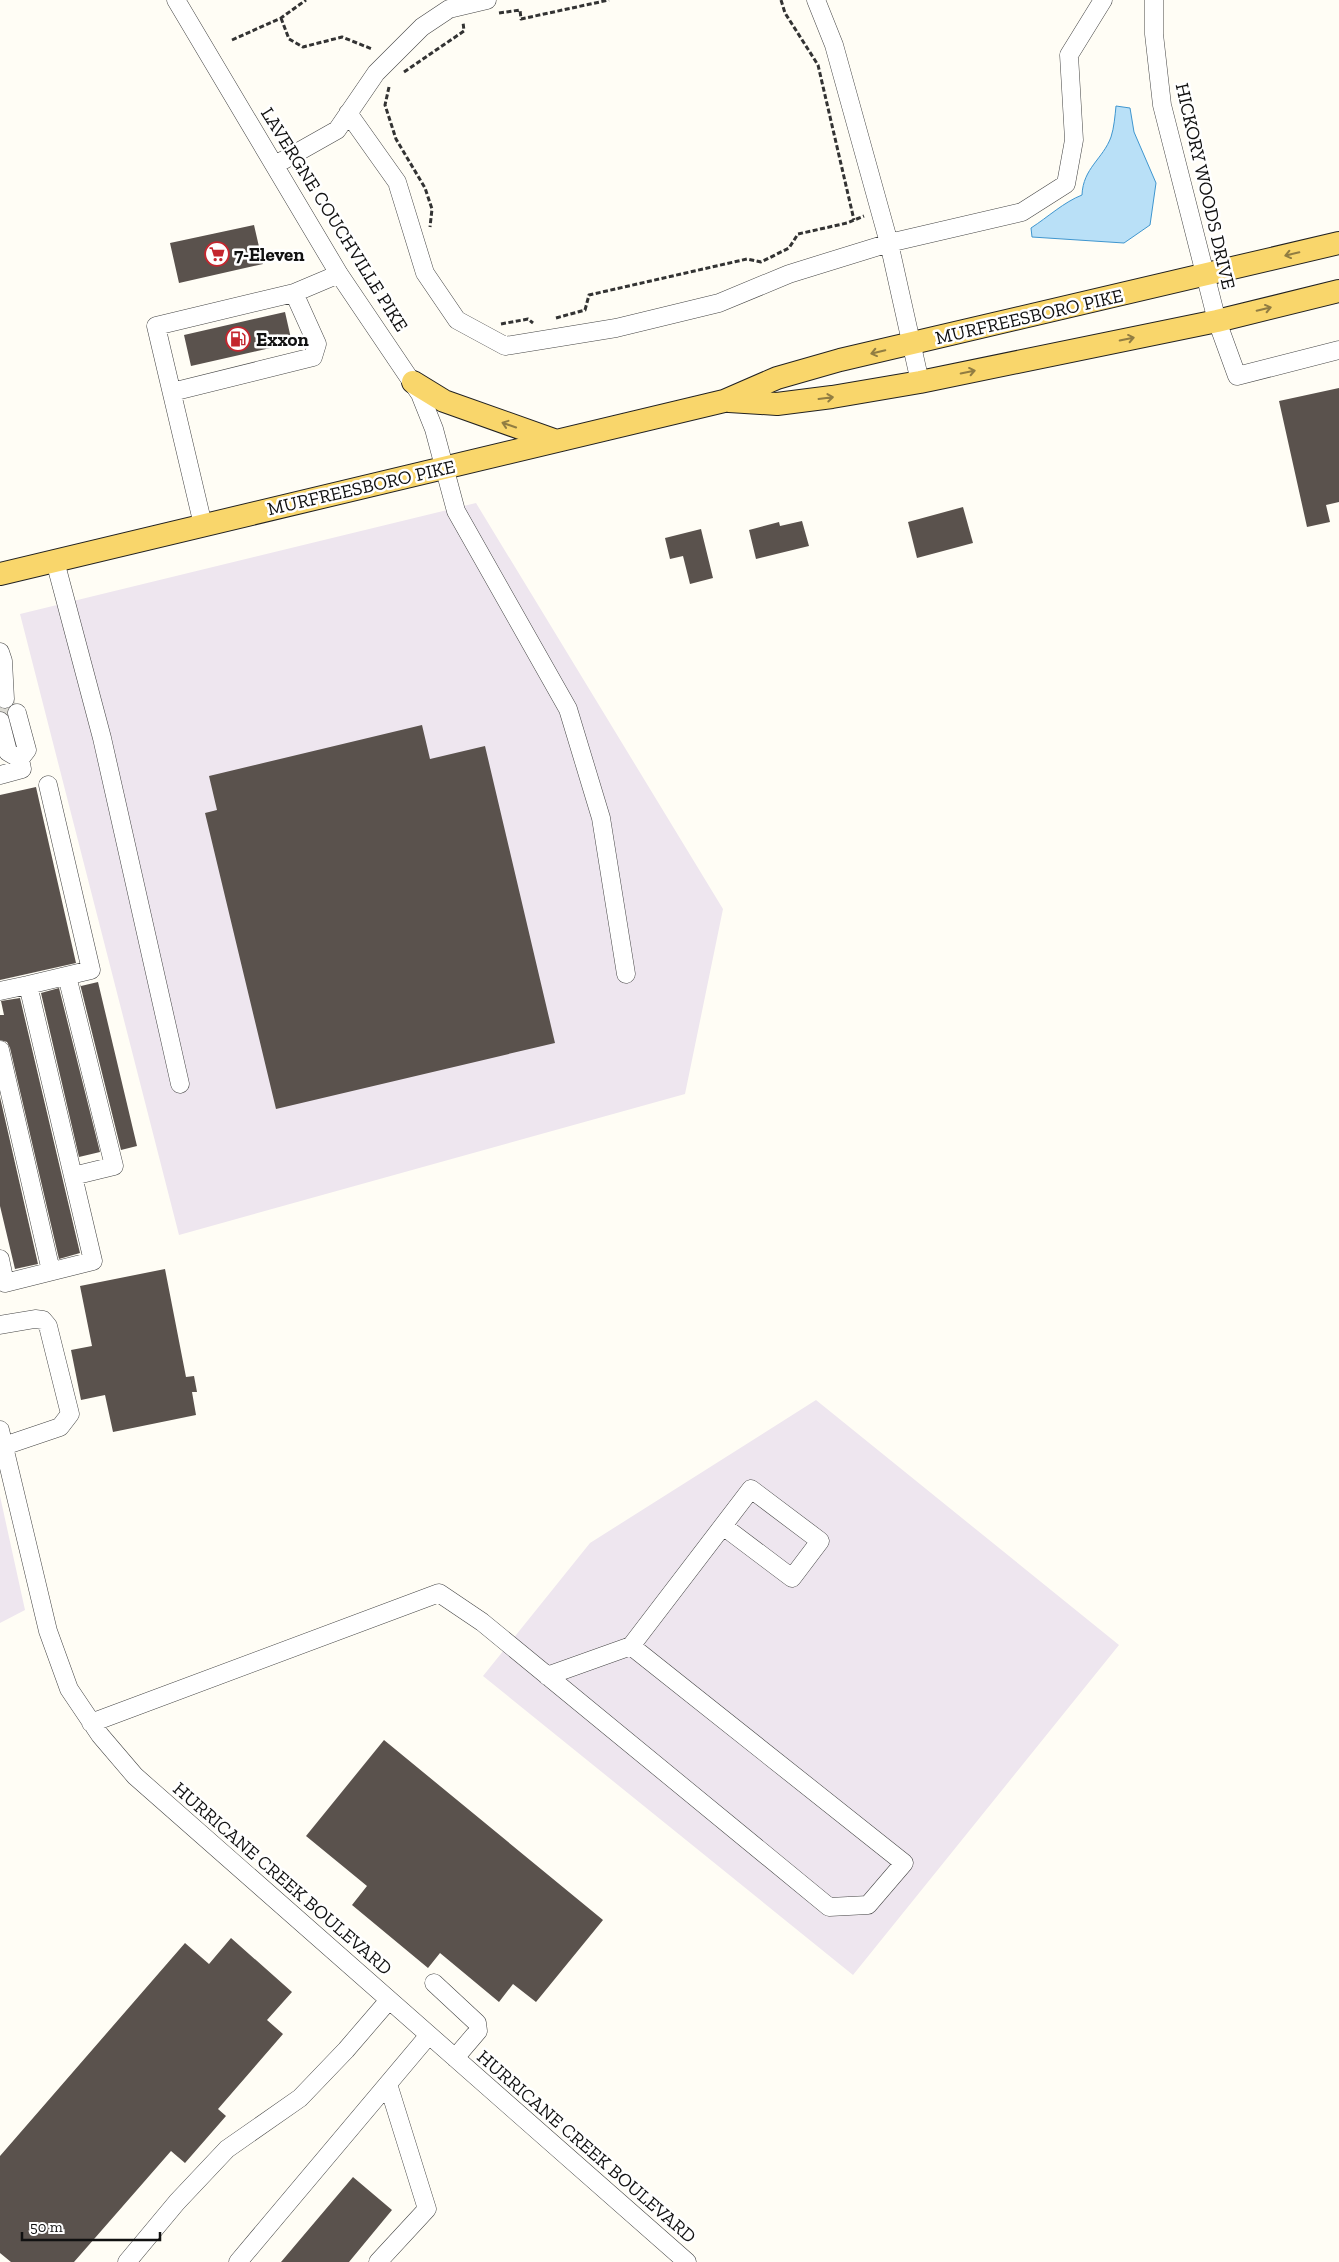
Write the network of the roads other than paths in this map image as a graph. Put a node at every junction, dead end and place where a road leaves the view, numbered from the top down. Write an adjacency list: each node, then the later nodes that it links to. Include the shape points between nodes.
1 (176, 0): 7 (street, LAVERGNE COUCHVILLE PIKE)
2 (816, 0): 8 (street, via 834,45)
3 (1103, 0): 8 (street, via 1069,55 1074,140 1066,184 1022,212)
4 (1154, 0): 11 (street, HICKORY WOODS DRIVE, via 1154,34 1162,105)
5 (489, 7): 6 (street, via 449,9 422,27 376,73)
6 (348, 113): 7 (street, via 336,130); 8 (street, via 397,182 425,273 457,320 505,346 616,328 719,303 788,274)
7 (275, 165): 10 (street, LAVERGNE COUCHVILLE PIKE)
8 (889, 243): 15 (street)
9 (1339, 243): 11 (main road, MURFREESBORO PIKE, one-way to 11)
10 (339, 274): 13 (street); 17 (street, LAVERGNE COUCHVILLE PIKE)
11 (1204, 275): 14 (street, HICKORY WOODS DRIVE); 15 (main road, MURFREESBORO PIKE)
12 (1339, 291): 14 (main road, MURFREESBORO PIKE, one-way to 12)
13 (294, 292): 19 (street, via 156,326); 19 (street, via 316,344 313,357)
14 (1216, 320): 16 (street, HICKORY WOODS DRIVE, via 1237,376); 18 (main road, MURFREESBORO PIKE, one-way to 14)
15 (911, 344): 18 (street); 20 (main road, MURFREESBORO PIKE, one-way to 20, via 777,378)
16 (1339, 350)
17 (413, 382): 21 (main road, one-way to 17, via 444,401); 22 (street, LAVERGNE COUCHVILLE PIKE, via 434,429)
18 (920, 382): 20 (main road, MURFREESBORO PIKE, one-way to 18, via 777,404)
19 (172, 392): 23 (street)
20 (724, 401): 21 (main road, MURFREESBORO PIKE)
21 (555, 440): 22 (main road, MURFREESBORO PIKE)
22 (444, 467): 23 (main road, MURFREESBORO PIKE); 30 (street, LAVERGNE COUCHVILLE PIKE, via 456,511 568,709 601,818)
23 (203, 524): 24 (main road, MURFREESBORO PIKE)
24 (55, 561): 25 (main road, MURFREESBORO PIKE); 35 (street, via 102,738)
25 (0, 574)
26 (0, 652): 27 (street)
27 (6, 702): 28 (street, via 8,752 20,758 22,769)
28 (0, 775)
29 (48, 785): 31 (street, via 91,970)
30 (626, 974)
31 (67, 976): 32 (street); 36 (street, via 114,1166)
32 (28, 985): 33 (street); 36 (street)
33 (0, 991)
34 (0, 1050): 38 (street)
35 (180, 1084)
36 (73, 1176): 38 (street, via 93,1261)
37 (0, 1259): 38 (street, via 5,1283)
38 (51, 1271)
39 (0, 1325): 40 (street, via 35,1319 43,1320 48,1326 70,1414 60,1427)
40 (2, 1438): 44 (street, HURRICANE CREEK BOULEVARD, via 48,1631 69,1689)
41 (723, 1526): 41 (street, via 751,1489 820,1541 792,1578); 42 (street)
42 (631, 1646): 43 (street); 43 (street, via 904,1863 868,1905 829,1907)
43 (547, 1676): 44 (street, via 482,1622 439,1593)
44 (91, 1722): 46 (street, HURRICANE CREEK BOULEVARD, via 135,1776)
45 (434, 1983): 48 (street, via 477,2023 478,2031)
46 (389, 2000): 47 (street, HURRICANE CREEK BOULEVARD); 50 (street, via 300,2098 227,2149)
47 (429, 2036): 48 (street, HURRICANE CREEK BOULEVARD); 49 (street)
48 (455, 2058): 53 (street, HURRICANE CREEK BOULEVARD)
49 (388, 2084): 51 (street); 52 (street, via 427,2210)
50 (127, 2262)
51 (238, 2262)
52 (378, 2262)
53 (686, 2262)

